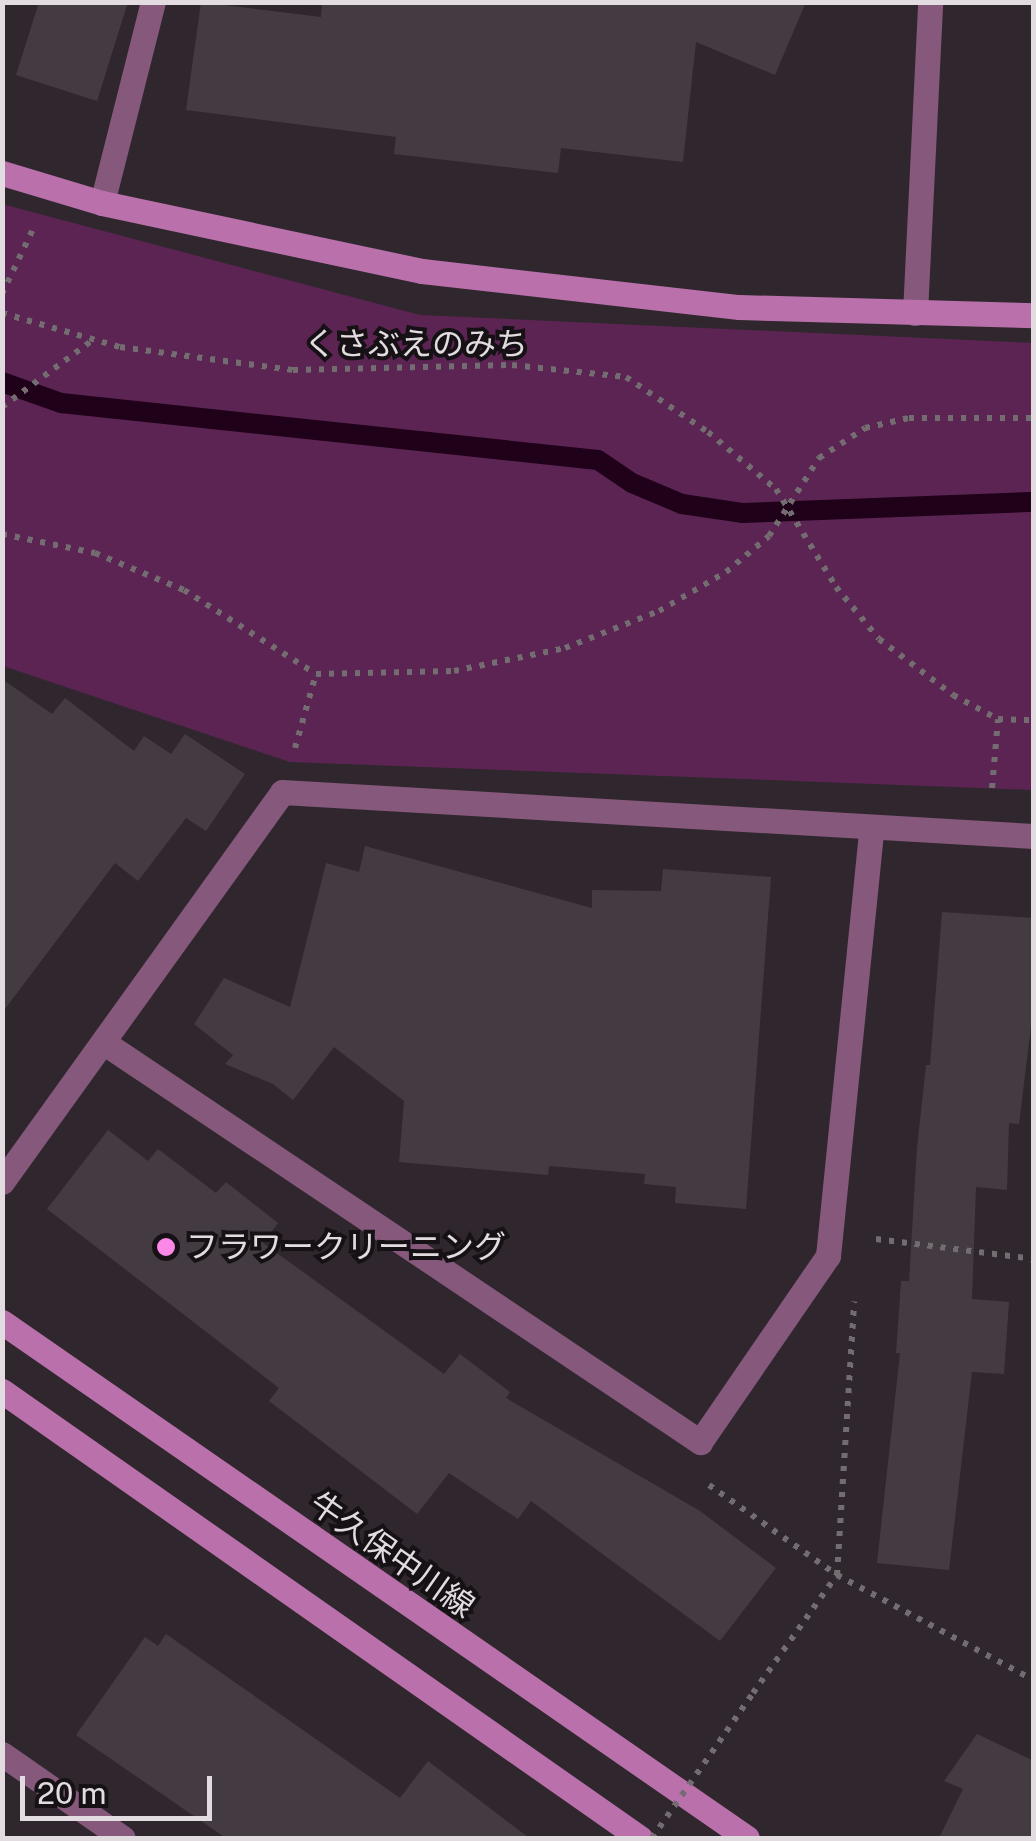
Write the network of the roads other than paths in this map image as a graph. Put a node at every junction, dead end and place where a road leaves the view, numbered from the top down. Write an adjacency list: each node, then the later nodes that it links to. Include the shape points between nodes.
1 (153, 2): 4 (street)
2 (930, 2): 5 (street)
3 (2, 173): 4 (street)
4 (102, 202): 5 (street, via 422,270 739,307)
5 (915, 313): 6 (street)
6 (1034, 316)
7 (871, 830): 8 (street); 9 (street, via 282,792); 9 (street, via 828,1256 700,1442)
8 (1034, 836)
9 (102, 1042): 10 (street)
10 (2, 1182)
11 (2, 1322): 16 (street, 牛久保中川線)
12 (2, 1391): 15 (street)
13 (2, 1754): 14 (street)
14 (123, 1838)
15 (640, 1838)
16 (747, 1838)

